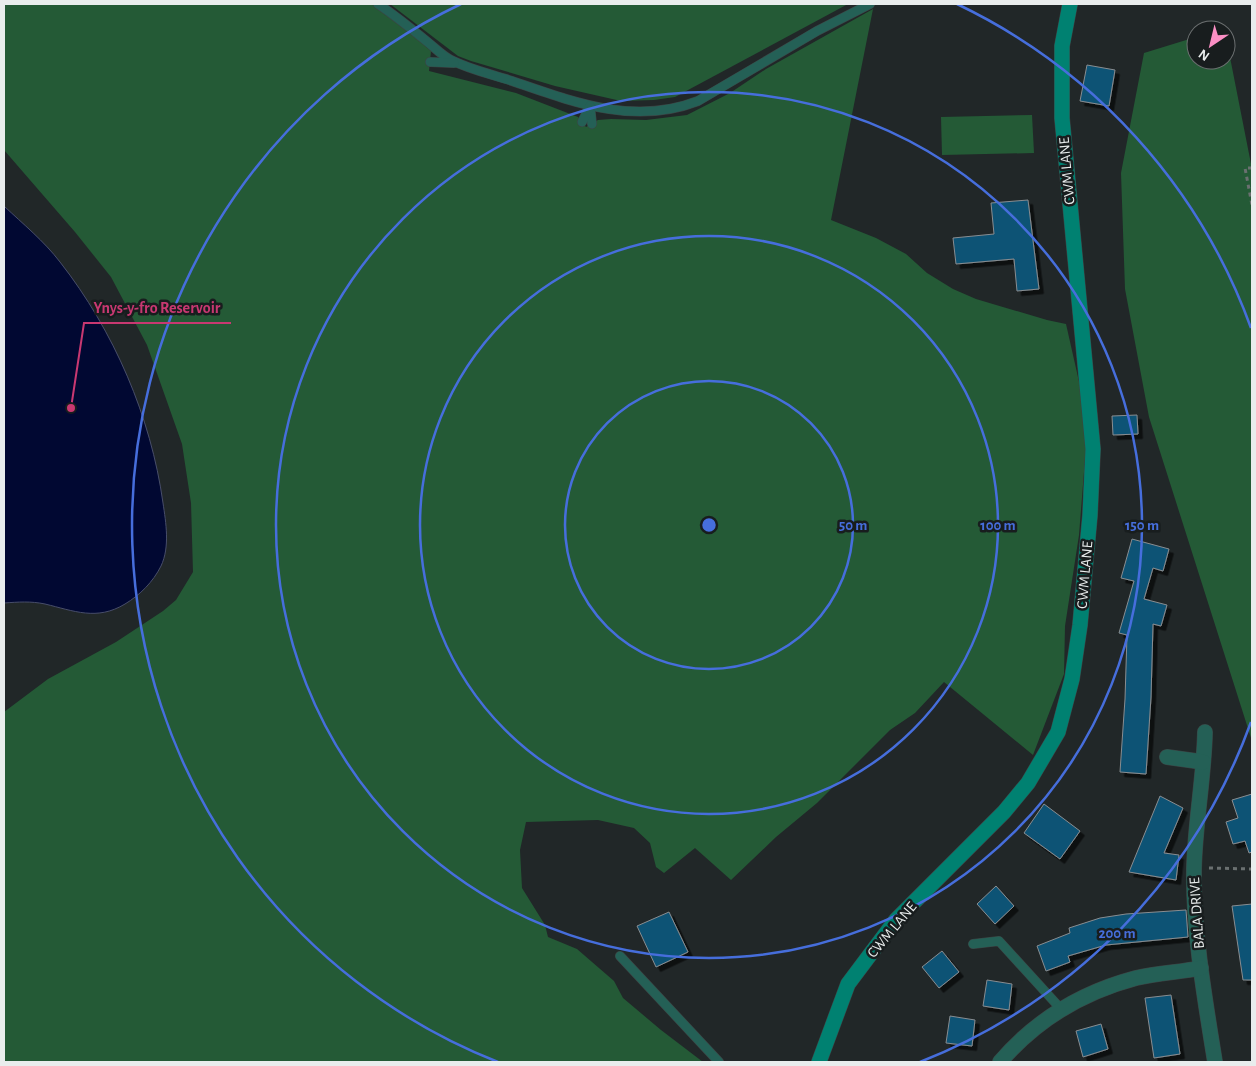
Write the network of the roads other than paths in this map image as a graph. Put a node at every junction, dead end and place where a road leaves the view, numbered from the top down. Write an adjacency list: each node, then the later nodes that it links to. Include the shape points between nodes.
1 (378, 4): 5 (lane)
2 (870, 4): 6 (lane, via 682,107 620,111)
3 (1070, 4): 17 (street, CWM LANE, via 1062,46 1062,118 1093,449 1080,625 1072,679 1058,732 1032,776 1004,812 896,920 848,984)
4 (430, 62): 5 (lane)
5 (457, 63): 6 (lane, via 475,71 536,85 570,101)
6 (590, 106): 7 (lane); 8 (lane)
7 (582, 122)
8 (592, 124)
9 (1205, 732): 11 (street, BALA DRIVE)
10 (1167, 757): 11 (street)
11 (1203, 762): 14 (street, BALA DRIVE, via 1194,868)
12 (973, 944): 15 (lane, via 999,941)
13 (620, 956): 16 (lane)
14 (1201, 968): 15 (street, via 1137,978 1088,994); 19 (street, BALA DRIVE)
15 (1061, 1009): 18 (street, via 1040,1023)
16 (719, 1062)
17 (819, 1062)
18 (1000, 1062)
19 (1215, 1062)

